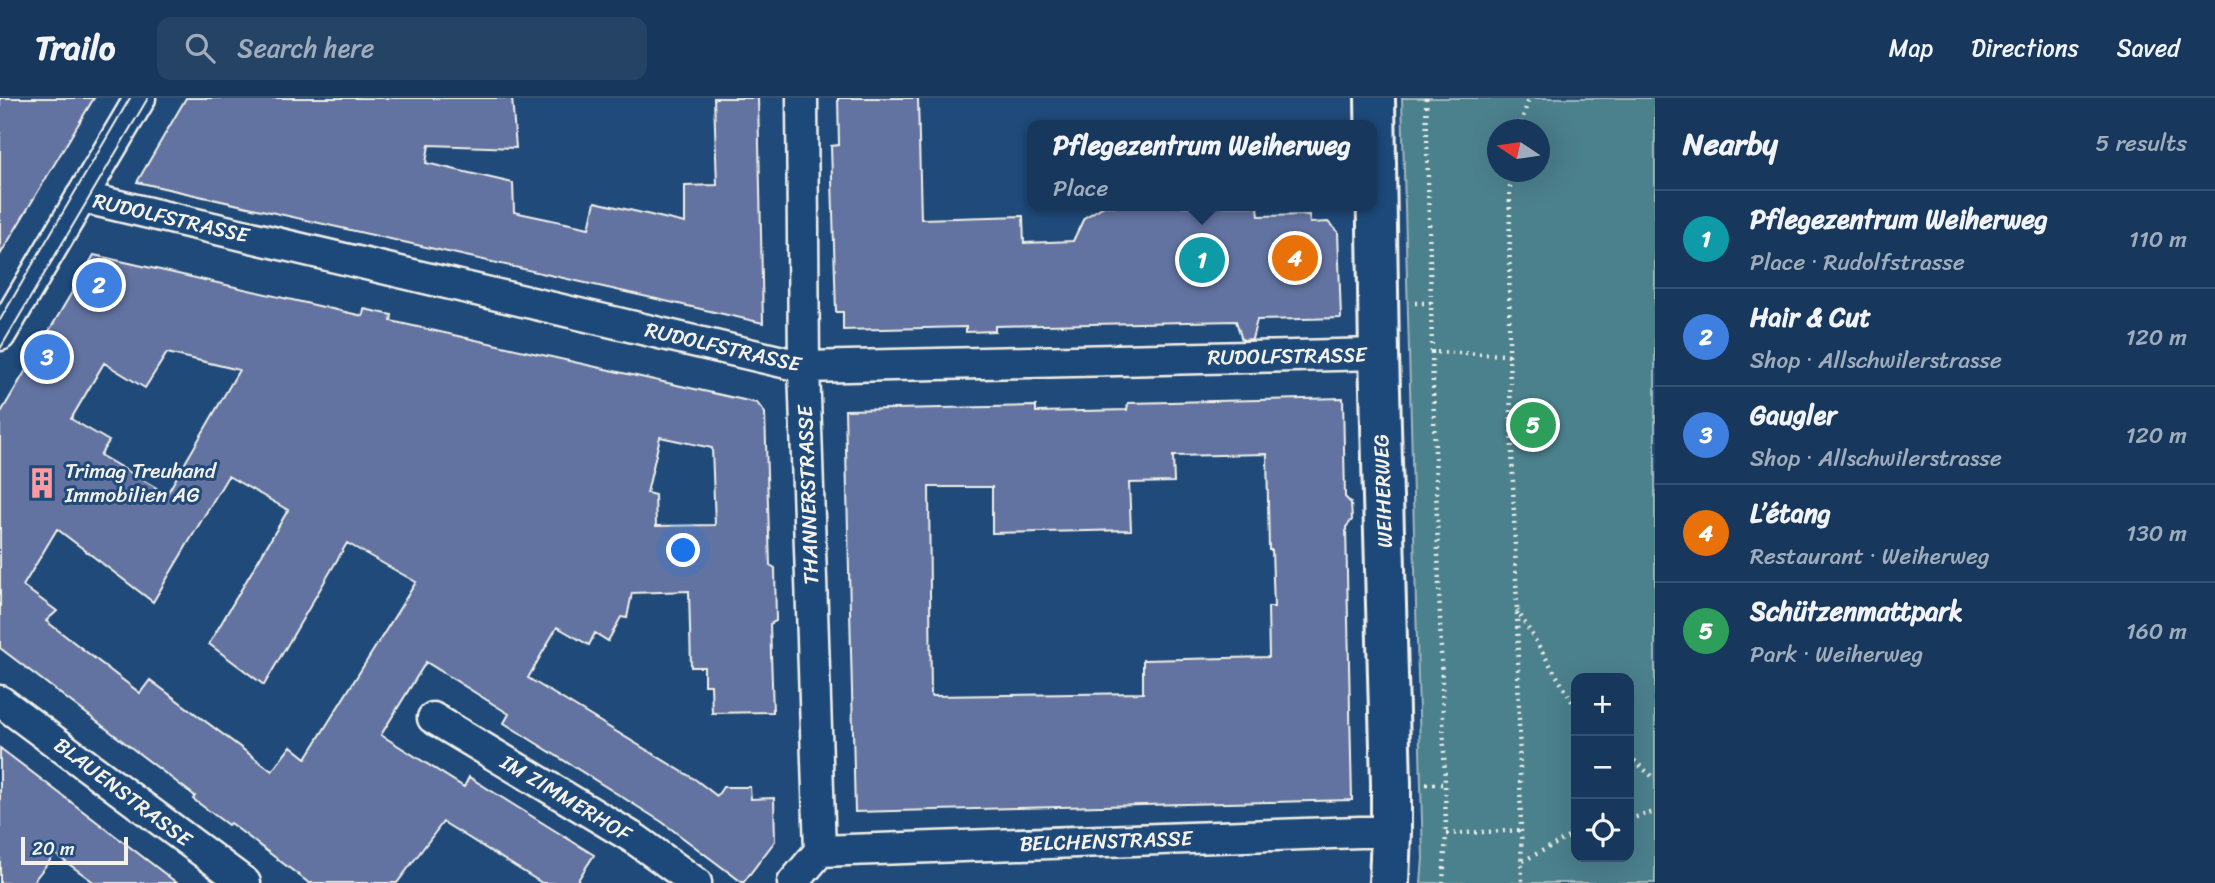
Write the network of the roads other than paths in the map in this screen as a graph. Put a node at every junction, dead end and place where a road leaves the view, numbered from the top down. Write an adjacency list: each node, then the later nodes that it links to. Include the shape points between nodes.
1 (140, 98): 6 (street)
2 (802, 98): 9 (street, THANNERSTRASSE)
3 (1375, 98): 4 (street, WEIHERWEG)
4 (1376, 120)
5 (1377, 180): 8 (street, WEIHERWEG)
6 (81, 197): 7 (street); 9 (street, RUDOLFSTRASSE)
7 (0, 335)
8 (1379, 354): 9 (street, RUDOLFSTRASSE); 12 (street, WEIHERWEG)
9 (804, 367): 13 (street, THANNERSTRASSE)
10 (0, 701): 14 (street, BLAUENSTRASSE)
11 (433, 718): 15 (street, IM ZIMMERHOF, via 635,839)
12 (1391, 832): 13 (street, BELCHENSTRASSE); 17 (street, WEIHERWEG)
13 (820, 851): 16 (street)
14 (245, 883)
15 (696, 883)
16 (793, 883)
17 (1389, 883)

